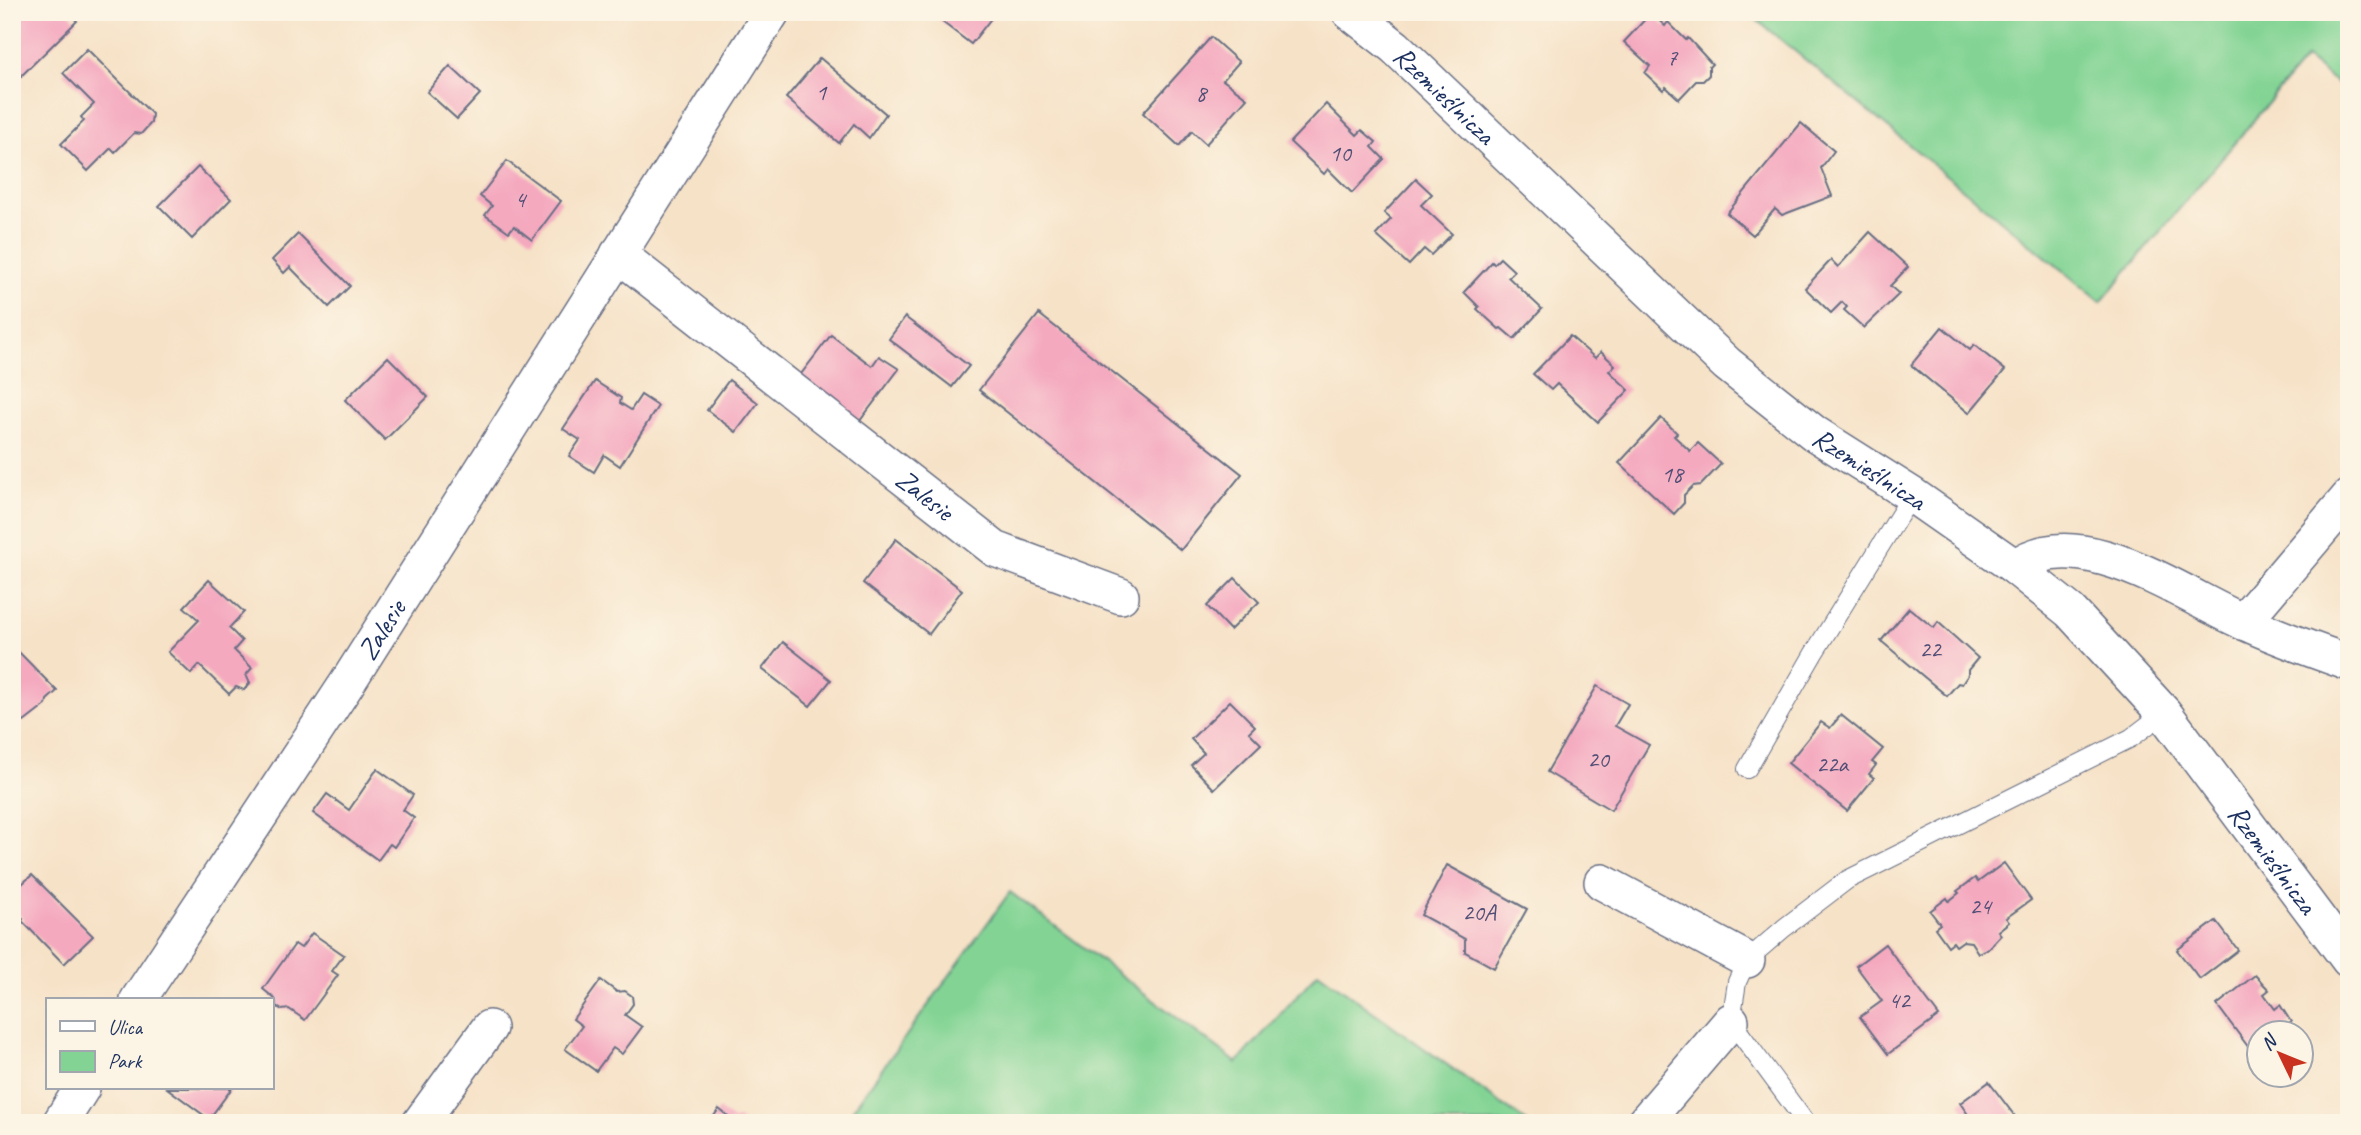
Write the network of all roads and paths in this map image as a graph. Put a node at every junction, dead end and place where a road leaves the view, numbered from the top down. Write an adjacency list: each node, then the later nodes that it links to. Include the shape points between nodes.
1 (772, 12): 3 (street, Zalesie)
2 (1350, 12): 4 (street, Rzemieślnicza, via 1395,47 1727,364 1814,433)
3 (618, 254): 7 (street, Zalesie, via 996,549); 15 (street, Zalesie, via 346,685)
4 (1912, 495): 6 (street, Rzemieślnicza); 11 (lane)
5 (2349, 496): 8 (street)
6 (2015, 566): 8 (street, via 2028,557 2058,552 2091,554 2129,565); 10 (street, Rzemieślnicza, via 2070,611)
7 (1121, 596)
8 (2244, 622): 9 (street)
9 (2349, 663)
10 (2164, 713): 13 (lane, via 2131,738 1847,880); 14 (street, Rzemieślnicza)
11 (1747, 769)
12 (1602, 882): 13 (street)
13 (1746, 960): 16 (lane)
14 (2349, 960)
15 (139, 998)
16 (1731, 1021): 21 (street); 22 (lane)
17 (489, 1028): 20 (street)
18 (81, 1090): 19 (street)
19 (60, 1123)
20 (420, 1123)
21 (1644, 1123)
22 (1806, 1123)

